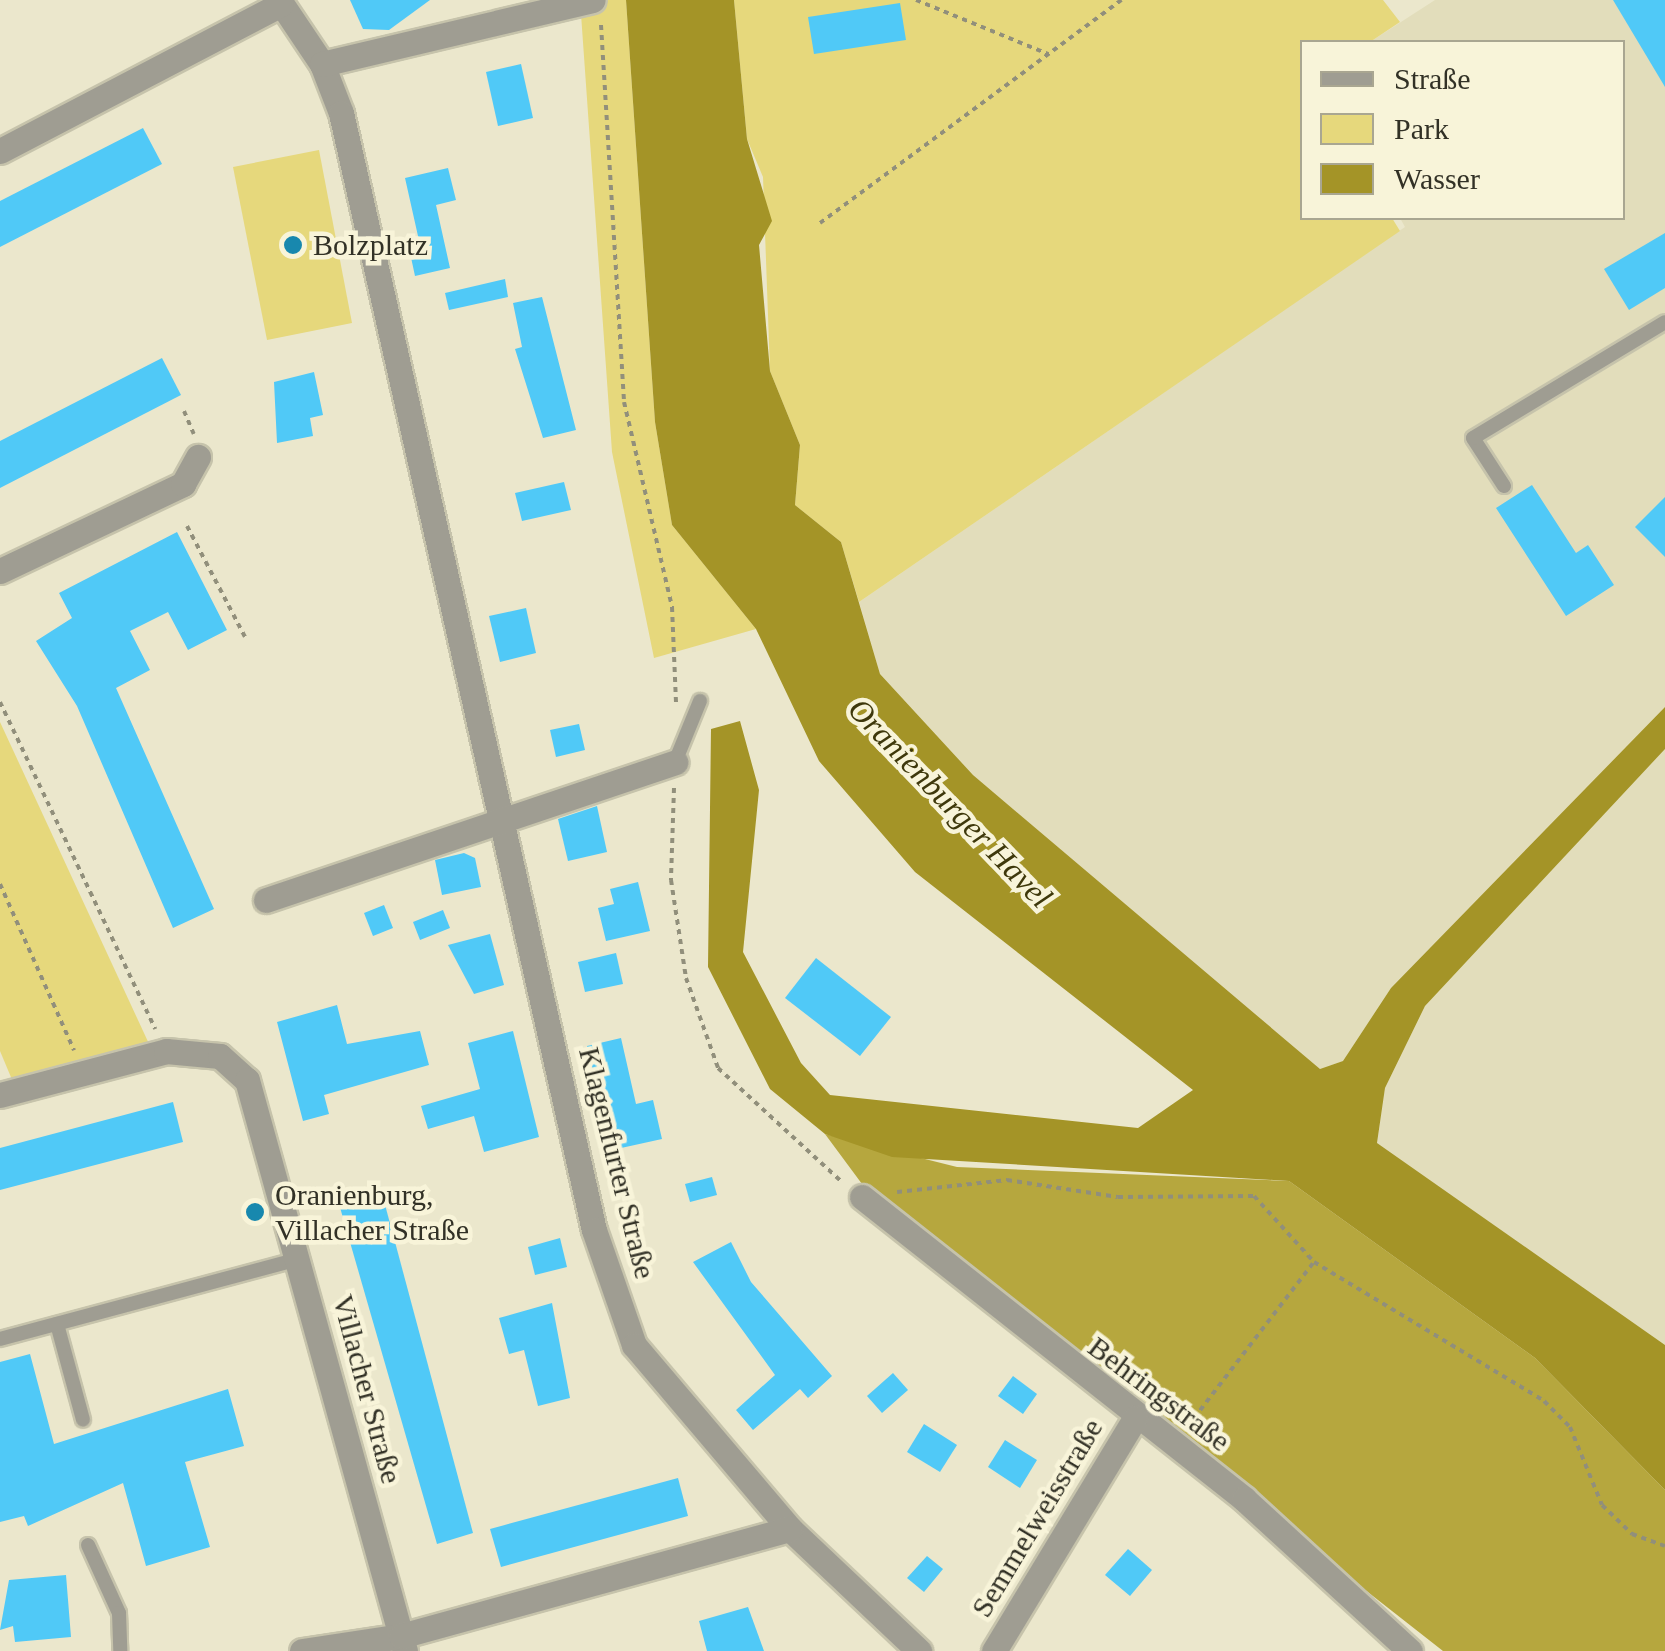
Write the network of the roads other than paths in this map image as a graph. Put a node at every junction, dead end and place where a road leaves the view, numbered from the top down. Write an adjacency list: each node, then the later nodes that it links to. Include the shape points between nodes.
1 (280, 2): 3 (street, Klagenfurter Straße); 4 (street, Klagenfurter Straße)
2 (597, 10): 3 (street)
3 (322, 64): 11 (street, Klagenfurter Straße, via 360,189)
4 (0, 151)
5 (1665, 322): 7 (lane, via 1473,438)
6 (198, 457): 8 (street, via 183,484)
7 (1504, 486)
8 (0, 571)
9 (700, 701): 10 (lane)
10 (676, 762): 11 (street)
11 (502, 822): 12 (street); 20 (street, Klagenfurter Straße, via 594,1230 634,1345)
12 (266, 900)
13 (2, 1086): 15 (street, Villacher Straße, via 166,1051 220,1056 247,1080)
14 (862, 1196): 18 (street, Behringstraße)
15 (298, 1259): 16 (lane); 22 (street, Villacher Straße)
16 (57, 1324): 17 (lane); 19 (lane)
17 (0, 1339)
18 (1135, 1418): 26 (street, Semmelweisstraße); 27 (street, Behringstraße)
19 (83, 1420)
20 (790, 1529): 22 (street); 25 (street, Klagenfurter Straße)
21 (88, 1544): 23 (lane, via 119,1613)
22 (403, 1643): 24 (street)
23 (120, 1651)
24 (302, 1651)
25 (919, 1651)
26 (994, 1651)
27 (1410, 1651)

